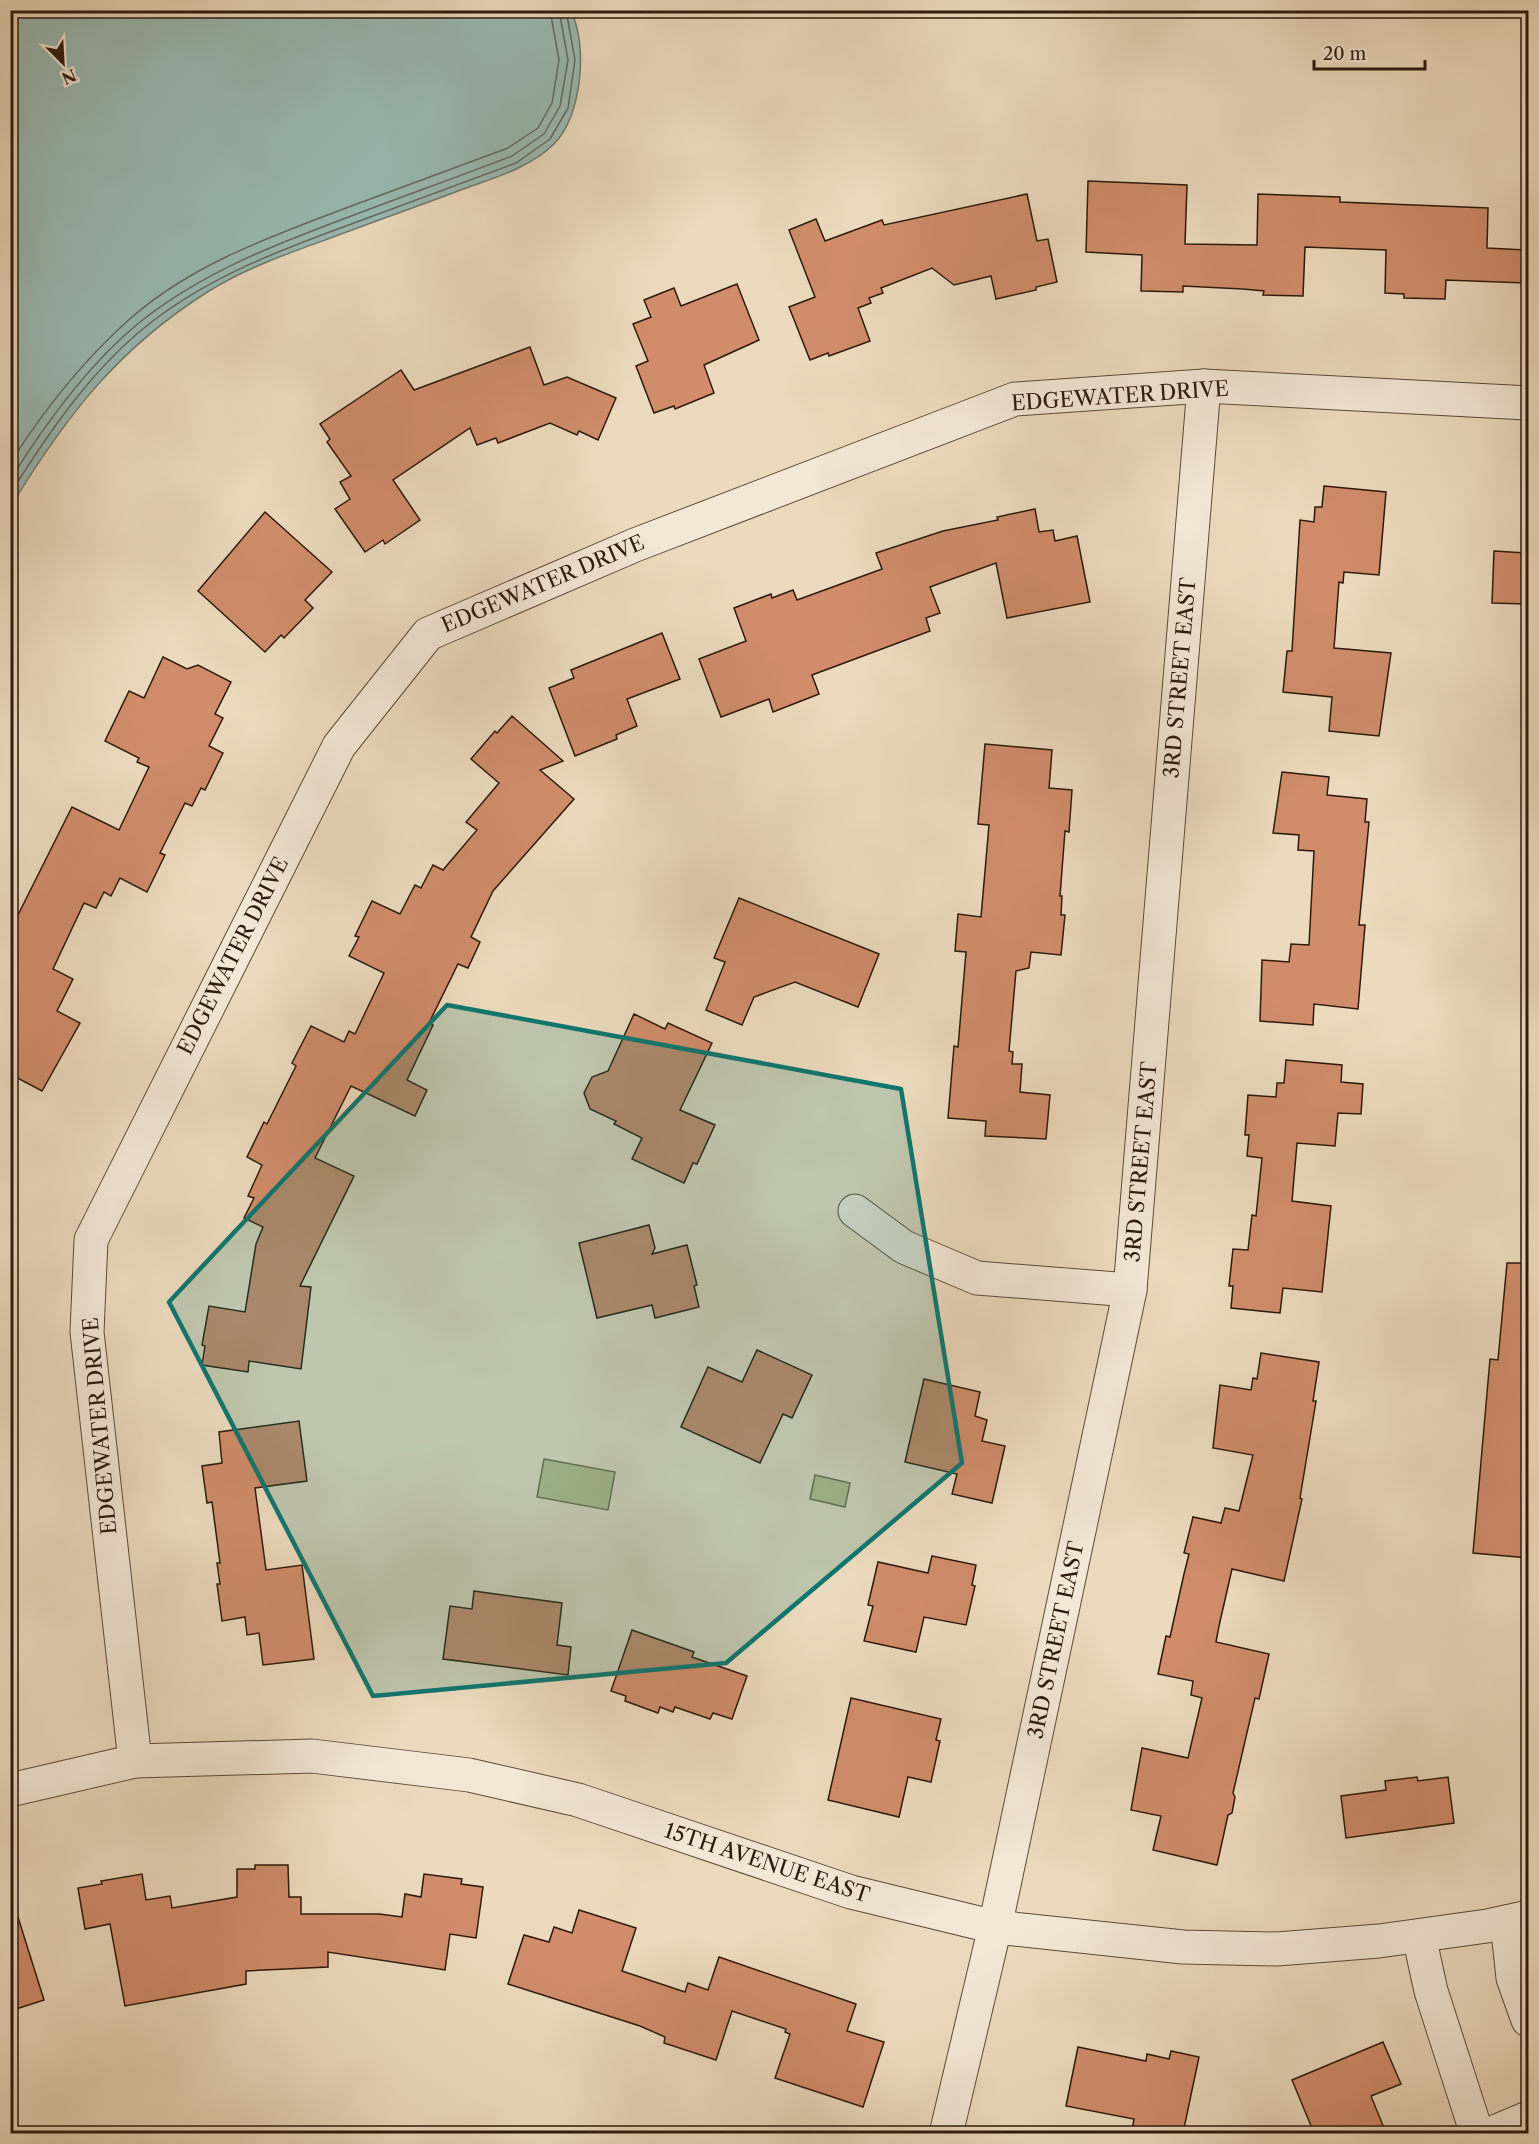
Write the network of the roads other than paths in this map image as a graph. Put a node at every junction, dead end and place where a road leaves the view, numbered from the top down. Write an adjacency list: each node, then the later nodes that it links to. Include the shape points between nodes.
1 (1204, 386): 2 (street, EDGEWATER DRIVE); 4 (street, 3RD STREET EAST); 5 (street, EDGEWATER DRIVE, via 1015,399 634,544 428,634 339,746 91,1240 87,1332)
2 (1528, 403)
3 (855, 1211): 4 (street, via 904,1247 977,1278)
4 (1130, 1290): 8 (street, 3RD STREET EAST)
5 (135, 1761): 6 (street, 15TH AVENUE EAST); 8 (street, 15TH AVENUE EAST, via 312,1756 469,1775 578,1800 851,1893)
6 (10, 1790)
7 (1518, 1920): 9 (street, 15TH AVENUE EAST); 10 (street, via 1513,1978)
8 (995, 1927): 9 (street, 15TH AVENUE EAST, via 1183,1947 1277,1949); 12 (street, 3RD STREET EAST)
9 (1419, 1936): 13 (street, via 1431,1991)
10 (1528, 2020)
11 (1528, 2118): 14 (street)
12 (946, 2133)
13 (1477, 2133)
14 (1490, 2133)

